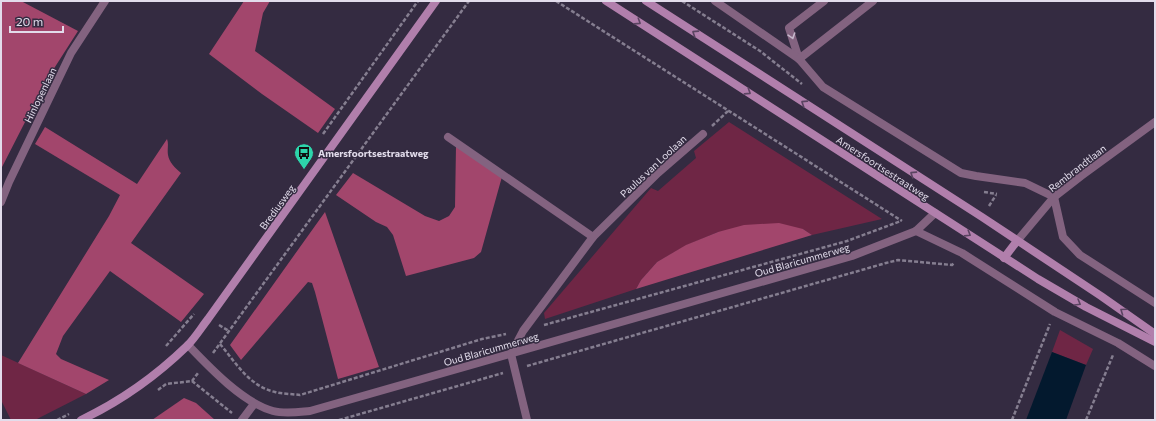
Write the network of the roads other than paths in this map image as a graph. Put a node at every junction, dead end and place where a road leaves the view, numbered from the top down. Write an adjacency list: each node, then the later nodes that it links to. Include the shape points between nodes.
1 (105, 1): 13 (street, Hinlopenlaan, via 71,53)
2 (436, 1): 22 (main road, Brediusweg)
3 (606, 1): 14 (main road, Amersfoortsestraatweg, one-way to 14)
4 (646, 1): 17 (main road, Amersfoortsestraatweg, one-way to 4)
5 (715, 1): 8 (street)
6 (824, 1): 8 (street, one-way to 8, via 789,28)
7 (873, 1): 8 (street)
8 (799, 59): 12 (street, via 823,87 961,173 1025,182)
9 (1155, 122): 12 (street, Rembrandtlaan)
10 (703, 134): 16 (street, Paulus van Loolaan, via 658,173)
11 (448, 138): 16 (street)
12 (1054, 197): 17 (street, Rembrandtlaan); 19 (street, via 1064,237 1080,255)
13 (1, 202)
14 (935, 213): 15 (street, Oud Blaricummerweg); 18 (main road, Amersfoortsestraatweg, one-way to 18)
15 (916, 231): 23 (street, Oud Blaricummerweg, via 852,256); 24 (street, via 962,253 1055,312 1118,343)
16 (593, 237): 23 (street, Paulus van Loolaan, via 523,331)
17 (1017, 241): 18 (main road, Rembrandtlaan); 20 (main road, Amersfoortsestraatweg, one-way to 17)
18 (1004, 258): 21 (main road, Amersfoortsestraatweg, one-way to 21, via 1086,308)
19 (1155, 303)
20 (1155, 334)
21 (1155, 342)
22 (188, 345): 25 (street, Oud Blaricummerweg); 26 (main road, via 146,381)
23 (511, 354): 25 (street, Oud Blaricummerweg, via 310,411 273,411); 28 (street)
24 (1155, 366)
25 (254, 404): 27 (street)
26 (81, 420)
27 (242, 420)
28 (527, 420)

